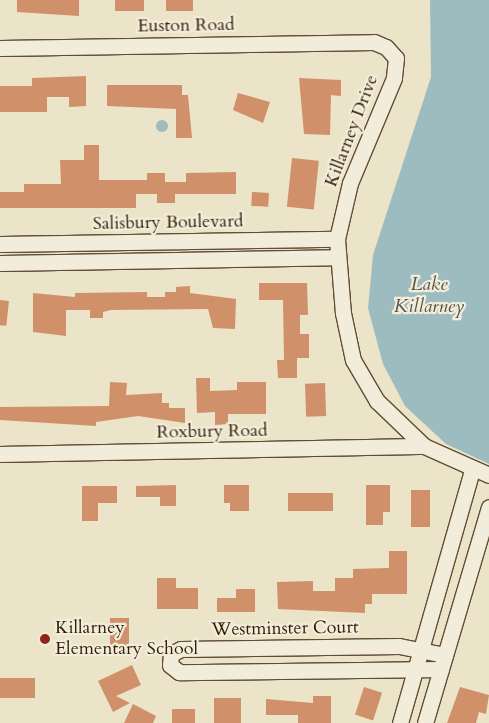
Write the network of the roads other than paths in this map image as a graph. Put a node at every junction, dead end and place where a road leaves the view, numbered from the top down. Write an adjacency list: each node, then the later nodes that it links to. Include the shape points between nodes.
1 (374, 42): 2 (street, Euston Road); 3 (street, Killarney Drive, via 396,58 394,78 350,183)
2 (0, 48)
3 (337, 239): 4 (street, Salisbury Boulevard); 5 (street, Killarney Drive)
4 (0, 244)
5 (336, 257): 6 (street, Salisbury Boulevard); 7 (street, Killarney Drive, via 353,360 377,401)
6 (0, 263)
7 (424, 446): 8 (street, Roxbury Road); 9 (street, Killarney Drive)
8 (0, 454)
9 (472, 471): 10 (street, Killarney Drive); 12 (street)
10 (489, 475)
11 (489, 507): 13 (street)
12 (421, 648): 13 (street, Westminster Court); 14 (street); 14 (street, Westminster Court, via 181,649 172,654 170,665 179,672)
13 (443, 662): 14 (street, Westminster Court); 16 (street)
14 (416, 668): 15 (street)
15 (400, 723)
16 (425, 723)

